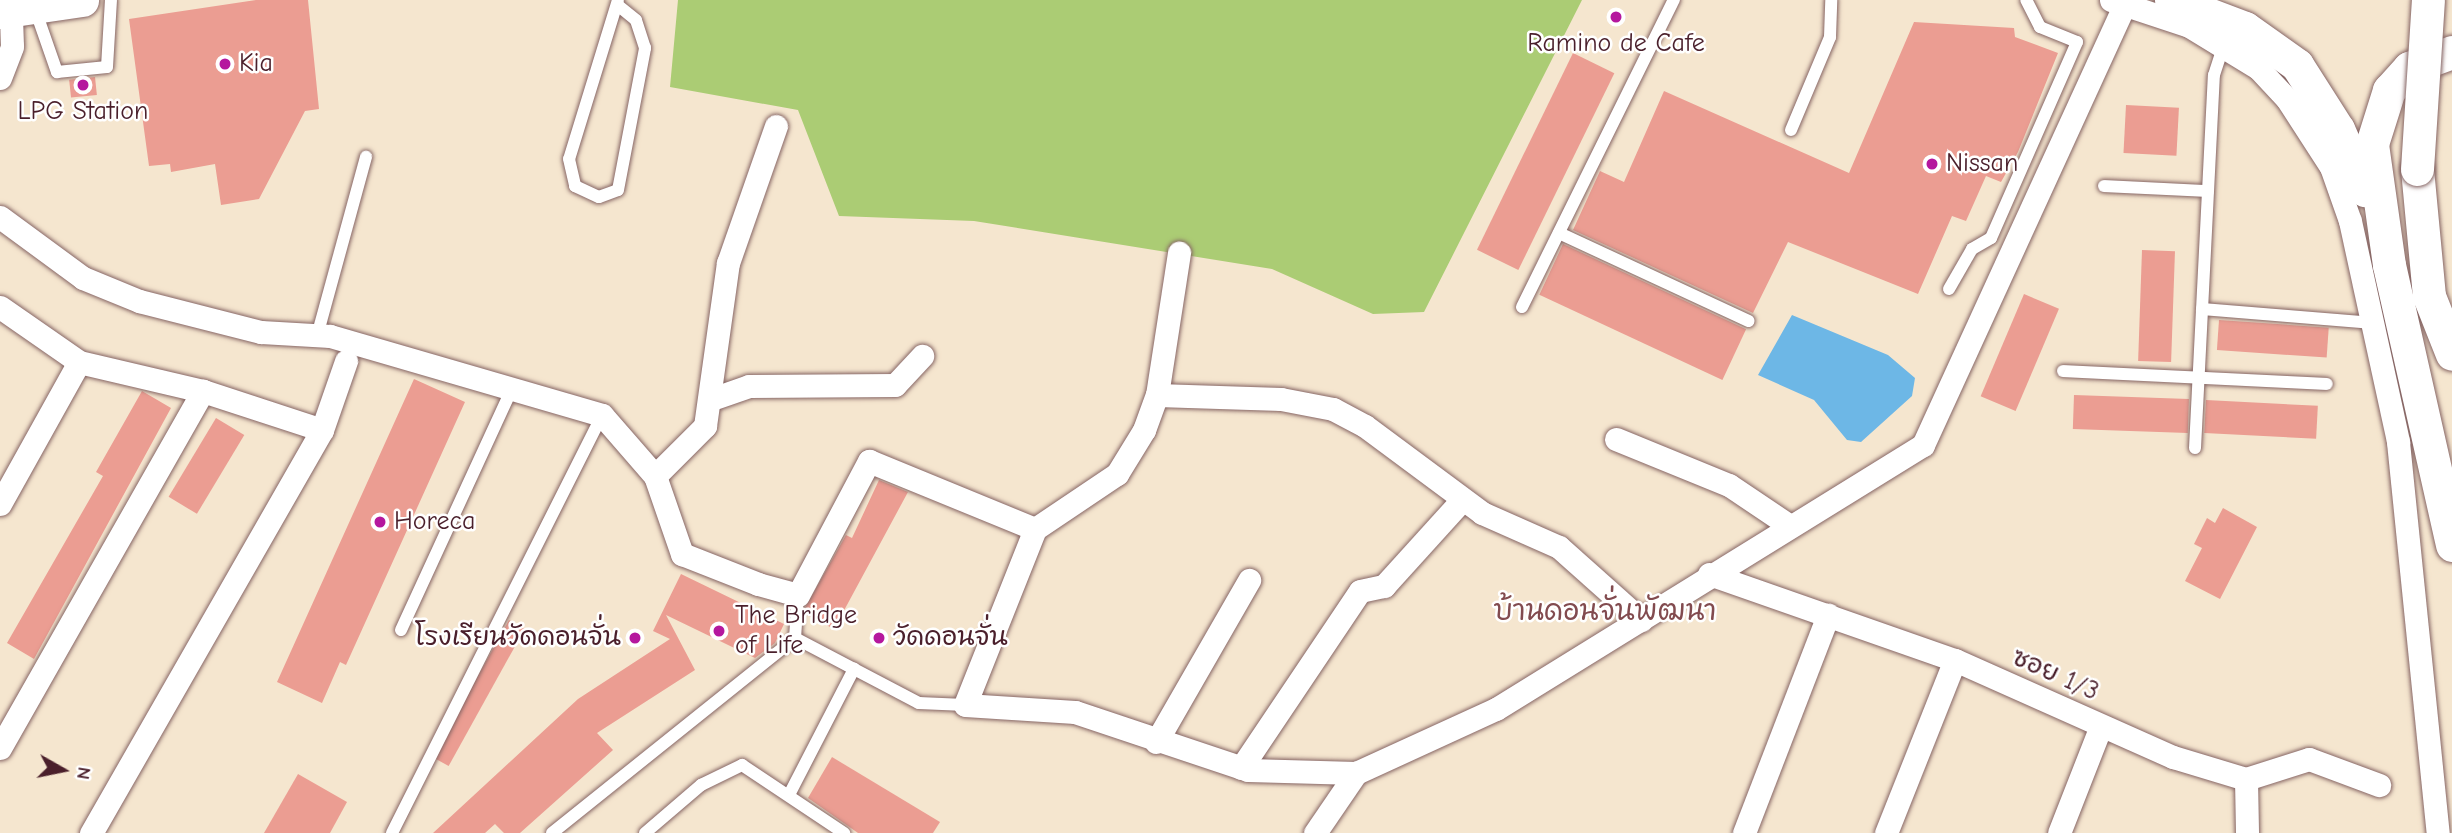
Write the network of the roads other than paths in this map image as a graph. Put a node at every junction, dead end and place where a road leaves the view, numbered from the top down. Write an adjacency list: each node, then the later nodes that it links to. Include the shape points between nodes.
1 (82, 0): 10 (main road)
2 (111, 0): 10 (lane, via 107,68 57,72)
3 (1674, 0): 20 (lane)
4 (1831, 0): 15 (lane, via 1830,37)
5 (2026, 0): 23 (lane, via 2040,27 2077,42 1990,238 1972,249)
6 (2171, 0): 22 (main road, via 2245,28 2297,65 2356,163)
7 (2428, 0): 30 (main road, bridge, via 2418,215 2429,296)
8 (2118, 2): 11 (street); 48 (street, via 1937,425 1908,459)
9 (618, 3): 9 (lane, via 636,20 645,48 618,190 599,197 575,186 569,159)
10 (15, 10): 13 (street, via 12,46)
11 (2224, 44): 18 (lane, via 2214,75); 28 (street, via 2287,99 2331,167)
12 (2452, 52): 22 (main road, via 2409,68 2389,90 2374,125 2373,168)
13 (0, 78)
14 (776, 126): 40 (street, via 728,263)
15 (1791, 130)
16 (366, 157): 29 (lane)
17 (2105, 186): 18 (lane)
18 (2208, 191): 26 (lane)
19 (0, 217): 29 (street, via 83,278 139,301 261,332)
20 (1559, 233): 25 (lane); 27 (lane)
21 (1179, 253): 39 (street)
22 (2389, 265): 50 (main road)
23 (1950, 289)
24 (0, 307): 33 (street)
25 (1522, 307)
26 (2202, 309): 28 (lane); 35 (lane)
27 (1749, 321)
28 (2373, 323): 79 (street, via 2404,481)
29 (317, 336): 38 (street, via 467,374)
30 (2452, 354)
31 (922, 356): 40 (street, via 895,384 749,386)
32 (346, 361): 42 (street)
33 (79, 362): 37 (street); 47 (street)
34 (2063, 371): 35 (lane)
35 (2198, 378): 36 (lane); 44 (lane)
36 (2327, 384)
37 (203, 391): 42 (street); 63 (street)
38 (510, 393): 41 (street); 56 (lane)
39 (1157, 395): 46 (street, via 1281,399 1333,409 1366,426); 49 (street, via 1117,474)
40 (709, 400): 45 (street, via 705,426)
41 (602, 415): 45 (street); 70 (lane)
42 (322, 430): 69 (street)
43 (1616, 439): 48 (street, via 1728,485)
44 (2195, 448)
45 (655, 476): 53 (street, via 682,554)
46 (1462, 500): 55 (street, via 1559,547); 64 (street, via 1384,586 1360,591)
47 (0, 504)
48 (1790, 526): 51 (street)
49 (1035, 529): 53 (street, via 869,461); 60 (street)
50 (2452, 545)
51 (1709, 573): 54 (street, ซอย 1/3); 55 (street)
52 (1249, 580): 62 (street)
53 (798, 595): 57 (lane)
54 (1828, 615): 58 (street, ซอย 1/3); 75 (street)
55 (1641, 620): 65 (street, via 1496,709)
56 (401, 631)
57 (795, 638): 59 (lane); 71 (lane)
58 (1955, 660): 61 (street, ซอย 1/3); 76 (street)
59 (854, 669): 60 (lane, via 919,702); 68 (lane)
60 (965, 705): 62 (street, via 1075,712)
61 (2101, 726): 66 (street, ซอย 1/3); 77 (street)
62 (1156, 742): 64 (street)
63 (0, 748)
64 (1241, 768): 65 (street)
65 (1356, 773): 74 (street)
66 (2246, 779): 67 (street, via 2309,759); 78 (street)
67 (2379, 785)
68 (790, 793): 72 (lane, via 742,765 701,785); 73 (lane)
69 (91, 833)
70 (392, 833)
71 (552, 833)
72 (645, 833)
73 (844, 833)
74 (1315, 833)
75 (1744, 833)
76 (1886, 833)
77 (2059, 833)
78 (2246, 833)
79 (2438, 833)

